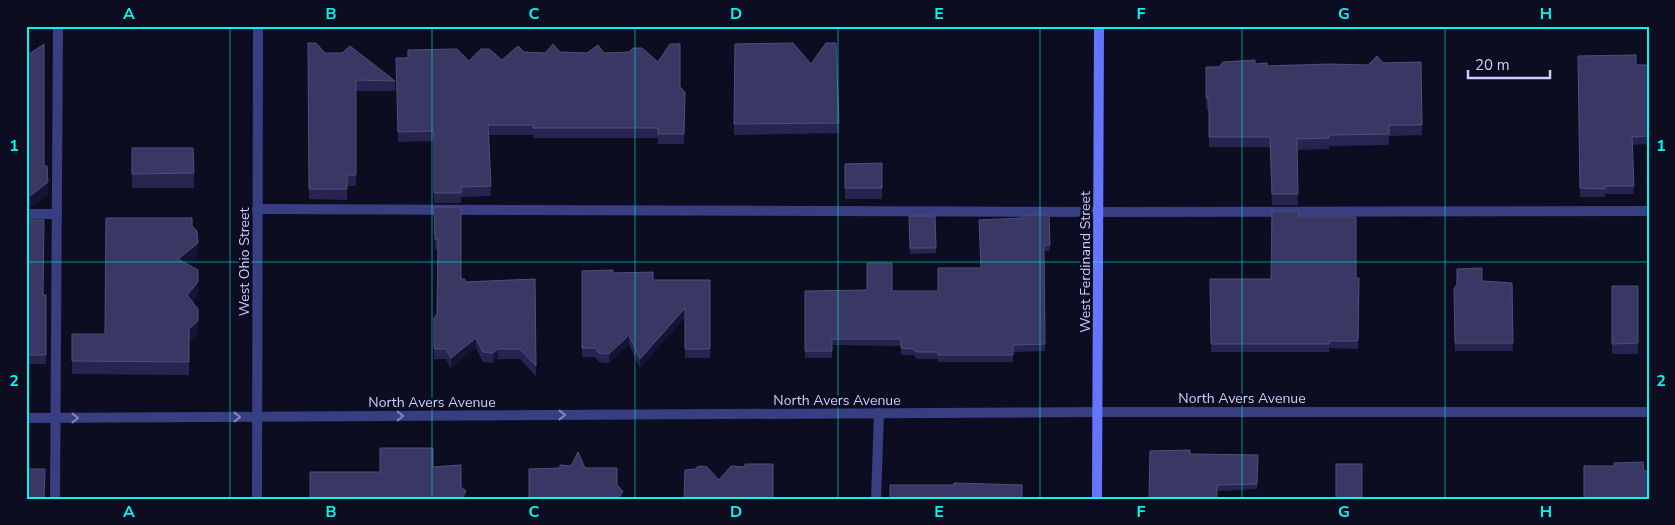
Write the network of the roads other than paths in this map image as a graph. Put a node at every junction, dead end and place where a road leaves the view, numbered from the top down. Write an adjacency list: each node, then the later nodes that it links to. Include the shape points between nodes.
1 (58, 26): 8 (street)
2 (258, 26): 4 (street, West Ohio Street)
3 (1099, 26): 6 (street, West Ferdinand Street)
4 (257, 210): 6 (street); 12 (street, West Ohio Street)
5 (1649, 211): 6 (street)
6 (1098, 212): 9 (street, West Ferdinand Street)
7 (26, 214): 8 (street)
8 (57, 214): 14 (street)
9 (1098, 412): 10 (street, North Avers Avenue); 11 (street, North Avers Avenue); 18 (street, West Ferdinand Street)
10 (1649, 412)
11 (879, 413): 12 (street, North Avers Avenue, one-way to 11); 17 (street)
12 (257, 417): 14 (street, North Avers Avenue, one-way to 12); 16 (street, West Ohio Street)
13 (26, 418): 14 (street, North Avers Avenue)
14 (57, 418): 15 (street)
15 (56, 499)
16 (257, 499)
17 (876, 499)
18 (1097, 499)

